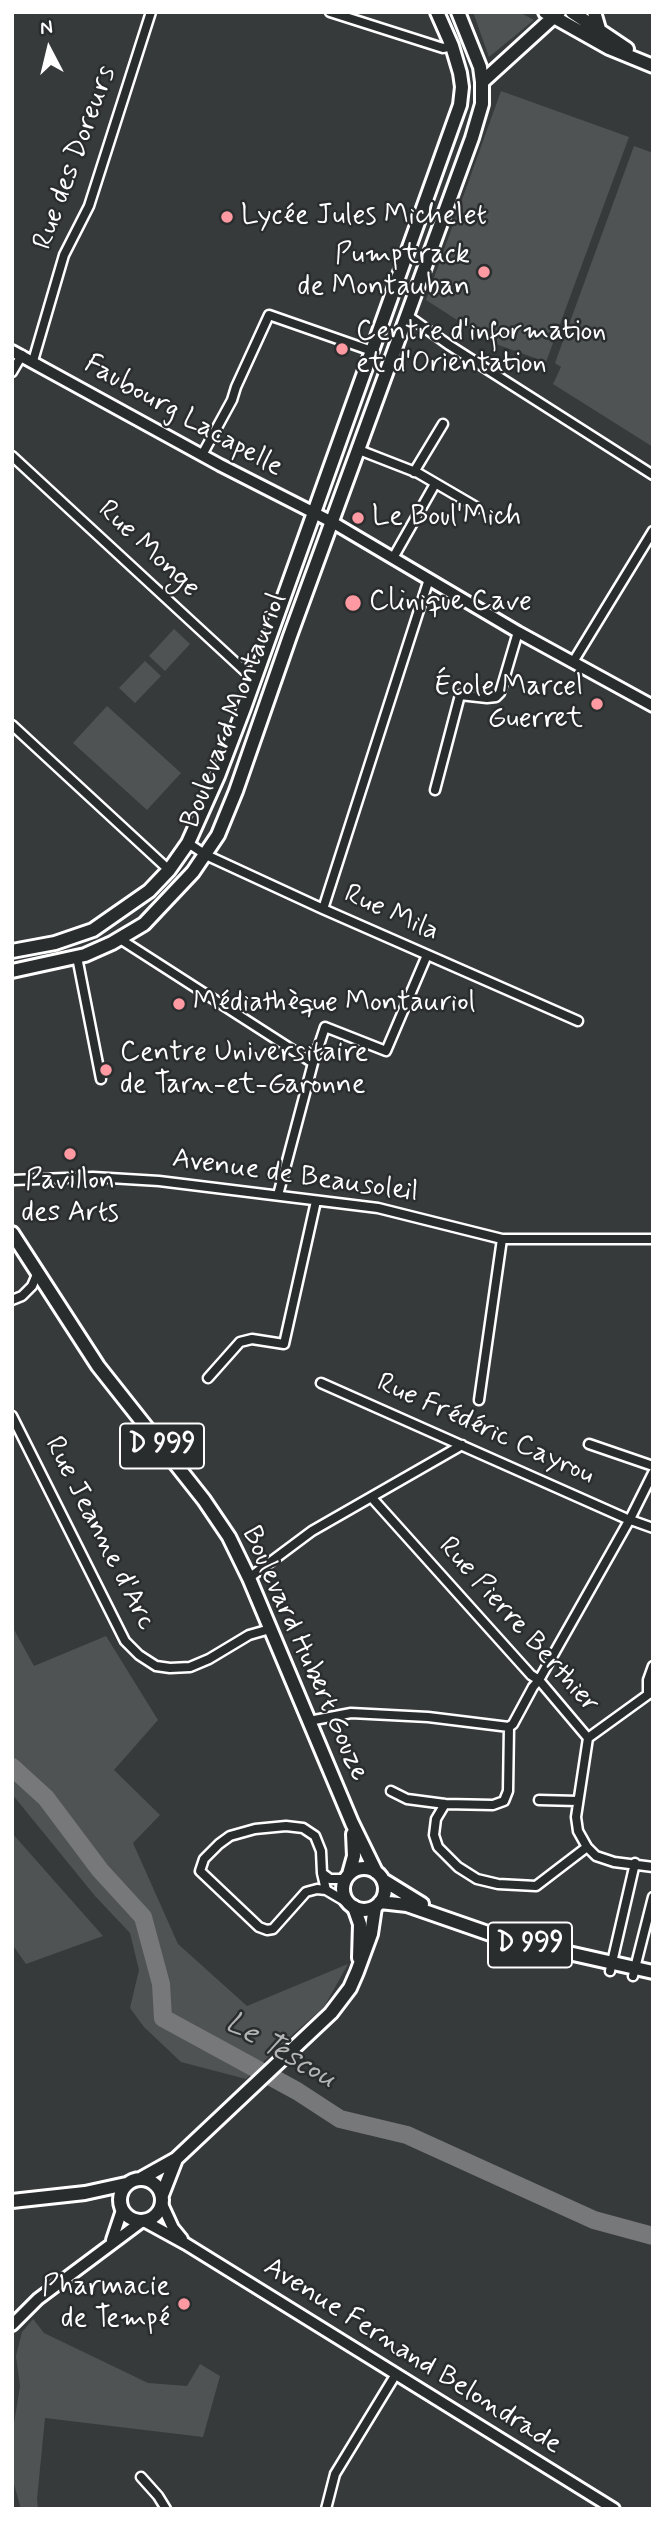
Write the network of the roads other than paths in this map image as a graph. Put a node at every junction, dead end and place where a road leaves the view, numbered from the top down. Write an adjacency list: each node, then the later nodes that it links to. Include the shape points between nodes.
1 (151, 12): 14 (street, Rue des Doreurs, via 89,206)
2 (330, 12): 9 (street, via 443,48)
3 (437, 12): 9 (main road, Boulevard Montauriol)
4 (458, 12): 11 (main road)
5 (572, 12): 8 (main road)
6 (594, 12): 8 (main road)
7 (553, 14): 10 (main road, via 609,48); 11 (main road)
8 (600, 29): 10 (main road)
9 (452, 46): 13 (main road, Boulevard Montauriol, via 462,87 460,105)
10 (652, 65)
11 (482, 82): 12 (main road, Boulevard Montauriol, via 482,104 472,138)
12 (408, 316): 17 (main road, Boulevard Montauriol); 21 (street)
13 (372, 351): 18 (street, via 269,315); 24 (main road, Boulevard Montauriol)
14 (22, 355): 15 (street, Rue des Doreurs); 18 (street, Faubourg Lacapelle)
15 (12, 372)
16 (443, 424): 20 (street)
17 (359, 450): 20 (street); 25 (main road, Boulevard Montauriol)
18 (202, 455): 24 (street, Faubourg Lacapelle)
19 (12, 456): 31 (street, Rue Monge)
20 (414, 472): 22 (street)
21 (653, 474)
22 (434, 485): 23 (street); 27 (street)
23 (478, 508)
24 (314, 514): 25 (street, Faubourg Lacapelle); 31 (main road, Boulevard Montauriol)
25 (332, 522): 27 (street, Faubourg Lacapelle); 36 (main road, Boulevard Montauriol, via 236,791)
26 (652, 534): 30 (street)
27 (393, 558): 28 (street, Faubourg Lacapelle)
28 (429, 579): 29 (street, Faubourg Lacapelle); 38 (street)
29 (518, 632): 30 (street, Faubourg Lacapelle); 34 (street, via 500,693 487,698 460,695)
30 (573, 662): 32 (street, Faubourg Lacapelle)
31 (255, 676): 35 (main road, Boulevard Montauriol)
32 (653, 706)
33 (12, 725): 37 (street)
34 (435, 790)
35 (188, 843): 36 (street, Rue Mila); 37 (main road, Boulevard Montauriol)
36 (206, 855): 38 (street, Rue Mila); 39 (main road, Boulevard Montauriol, via 165,904)
37 (169, 870): 40 (main road, Boulevard Montauriol, via 149,891 93,930)
38 (323, 909): 41 (street, Rue Mila)
39 (120, 939): 42 (main road, Boulevard Montauriol); 45 (street)
40 (12, 951)
41 (427, 955): 44 (street, Rue Mila); 45 (street, via 386,1051 325,1027)
42 (77, 957): 43 (main road, Boulevard Montauriol); 46 (street)
43 (12, 971)
44 (578, 1021)
45 (313, 1063): 48 (street)
46 (101, 1079)
47 (12, 1180): 48 (street, Avenue de Beausoleil, via 136,1179)
48 (278, 1195): 49 (street, Avenue de Beausoleil)
49 (316, 1201): 51 (street, Avenue de Beausoleil, via 378,1208); 55 (street, via 284,1345 252,1339 240,1342)
50 (12, 1233): 53 (main road, Boulevard Hubert Gouze / D 999)
51 (502, 1239): 52 (street, Avenue de Beausoleil); 57 (street)
52 (653, 1239)
53 (38, 1272): 54 (street, via 32,1286); 66 (main road, Boulevard Hubert Gouze / D 999, via 98,1366 204,1500)
54 (12, 1300)
55 (208, 1378)
56 (321, 1383): 60 (street, Rue Frédéric Cayrou)
57 (479, 1399)
58 (12, 1416): 67 (street, Rue Jeanne d'Arc, via 125,1641 139,1655 156,1666 190,1667)
59 (589, 1444): 61 (street)
60 (462, 1445): 63 (street); 64 (street, Rue Frédéric Cayrou)
61 (653, 1466)
62 (653, 1473): 64 (street)
63 (372, 1497): 66 (street, via 312,1531); 69 (street, Rue Pierre Berthier)
64 (630, 1519): 65 (street, Rue Frédéric Cayrou); 69 (street)
65 (653, 1528)
66 (249, 1578): 67 (main road, Boulevard Hubert Gouze / D 999)
67 (270, 1629): 71 (main road, Boulevard Hubert Gouze / D 999)
68 (653, 1666): 70 (street)
69 (539, 1679): 72 (street); 73 (street, Rue Pierre Berthier)
70 (650, 1692): 73 (street)
71 (309, 1721): 72 (street, via 351,1713); 78 (main road, Boulevard Hubert Gouze / D 999)
72 (509, 1727): 77 (street, via 504,1801)
73 (588, 1738): 76 (street, Rue Pierre Berthier)
74 (391, 1791): 77 (street, via 407,1799)
75 (539, 1800): 76 (street)
76 (578, 1801): 79 (street, Rue Pierre Berthier, via 578,1831)
77 (445, 1804): 79 (street, via 436,1819 438,1847 477,1879 536,1885)
78 (352, 1823): 83 (main road, Boulevard Hubert Gouze / D 999); 84 (main road, Boulevard Hubert Gouze / D 999, via 354,1856)
79 (587, 1847): 80 (street, via 614,1862)
80 (635, 1863): 81 (street); 91 (street)
81 (653, 1867)
82 (322, 1873): 84 (street, via 330,1879); 85 (street); 85 (street, via 315,1836 303,1828 286,1826 230,1836 204,1859 200,1871 259,1927 272,1929 310,1889)
83 (379, 1876): 84 (main road, via 365,1868); 88 (main road, via 385,1891); 89 (main road, D 999)
84 (347, 1877): 87 (main road, via 343,1891)
85 (326, 1891): 87 (street)
86 (653, 1897): 90 (street)
87 (351, 1905): 88 (main road, via 364,1910); 92 (main road, via 360,1931)
88 (377, 1905): 89 (main road, D 999, via 407,1905); 92 (main road)
89 (440, 1916): 91 (main road, D 999)
90 (650, 1924): 93 (street)
91 (611, 1967): 93 (main road, D 999)
92 (357, 1972): 95 (main road, via 331,2013)
93 (634, 1972): 94 (main road, D 999)
94 (653, 1972)
95 (176, 2159): 96 (main road); 99 (main road)
96 (142, 2178): 97 (main road); 99 (main road, via 158,2187)
97 (126, 2184): 98 (main road); 101 (main road, via 119,2198)
98 (85, 2193): 100 (main road); 101 (main road)
99 (162, 2199): 102 (main road, via 156,2215); 104 (street, Avenue Fernand Belondrade, via 173,2228)
100 (12, 2201)
101 (121, 2209): 102 (main road, via 126,2216); 103 (street)
102 (143, 2221): 103 (street); 104 (street, Avenue Fernand Belondrade)
103 (110, 2244): 105 (street)
104 (186, 2244): 106 (street, Avenue Fernand Belondrade)
105 (12, 2325)
106 (396, 2374): 109 (street, via 335,2474); 110 (street, Avenue Fernand Belondrade)
107 (141, 2477): 108 (street)
108 (166, 2509)
109 (326, 2509)
110 (614, 2509)

